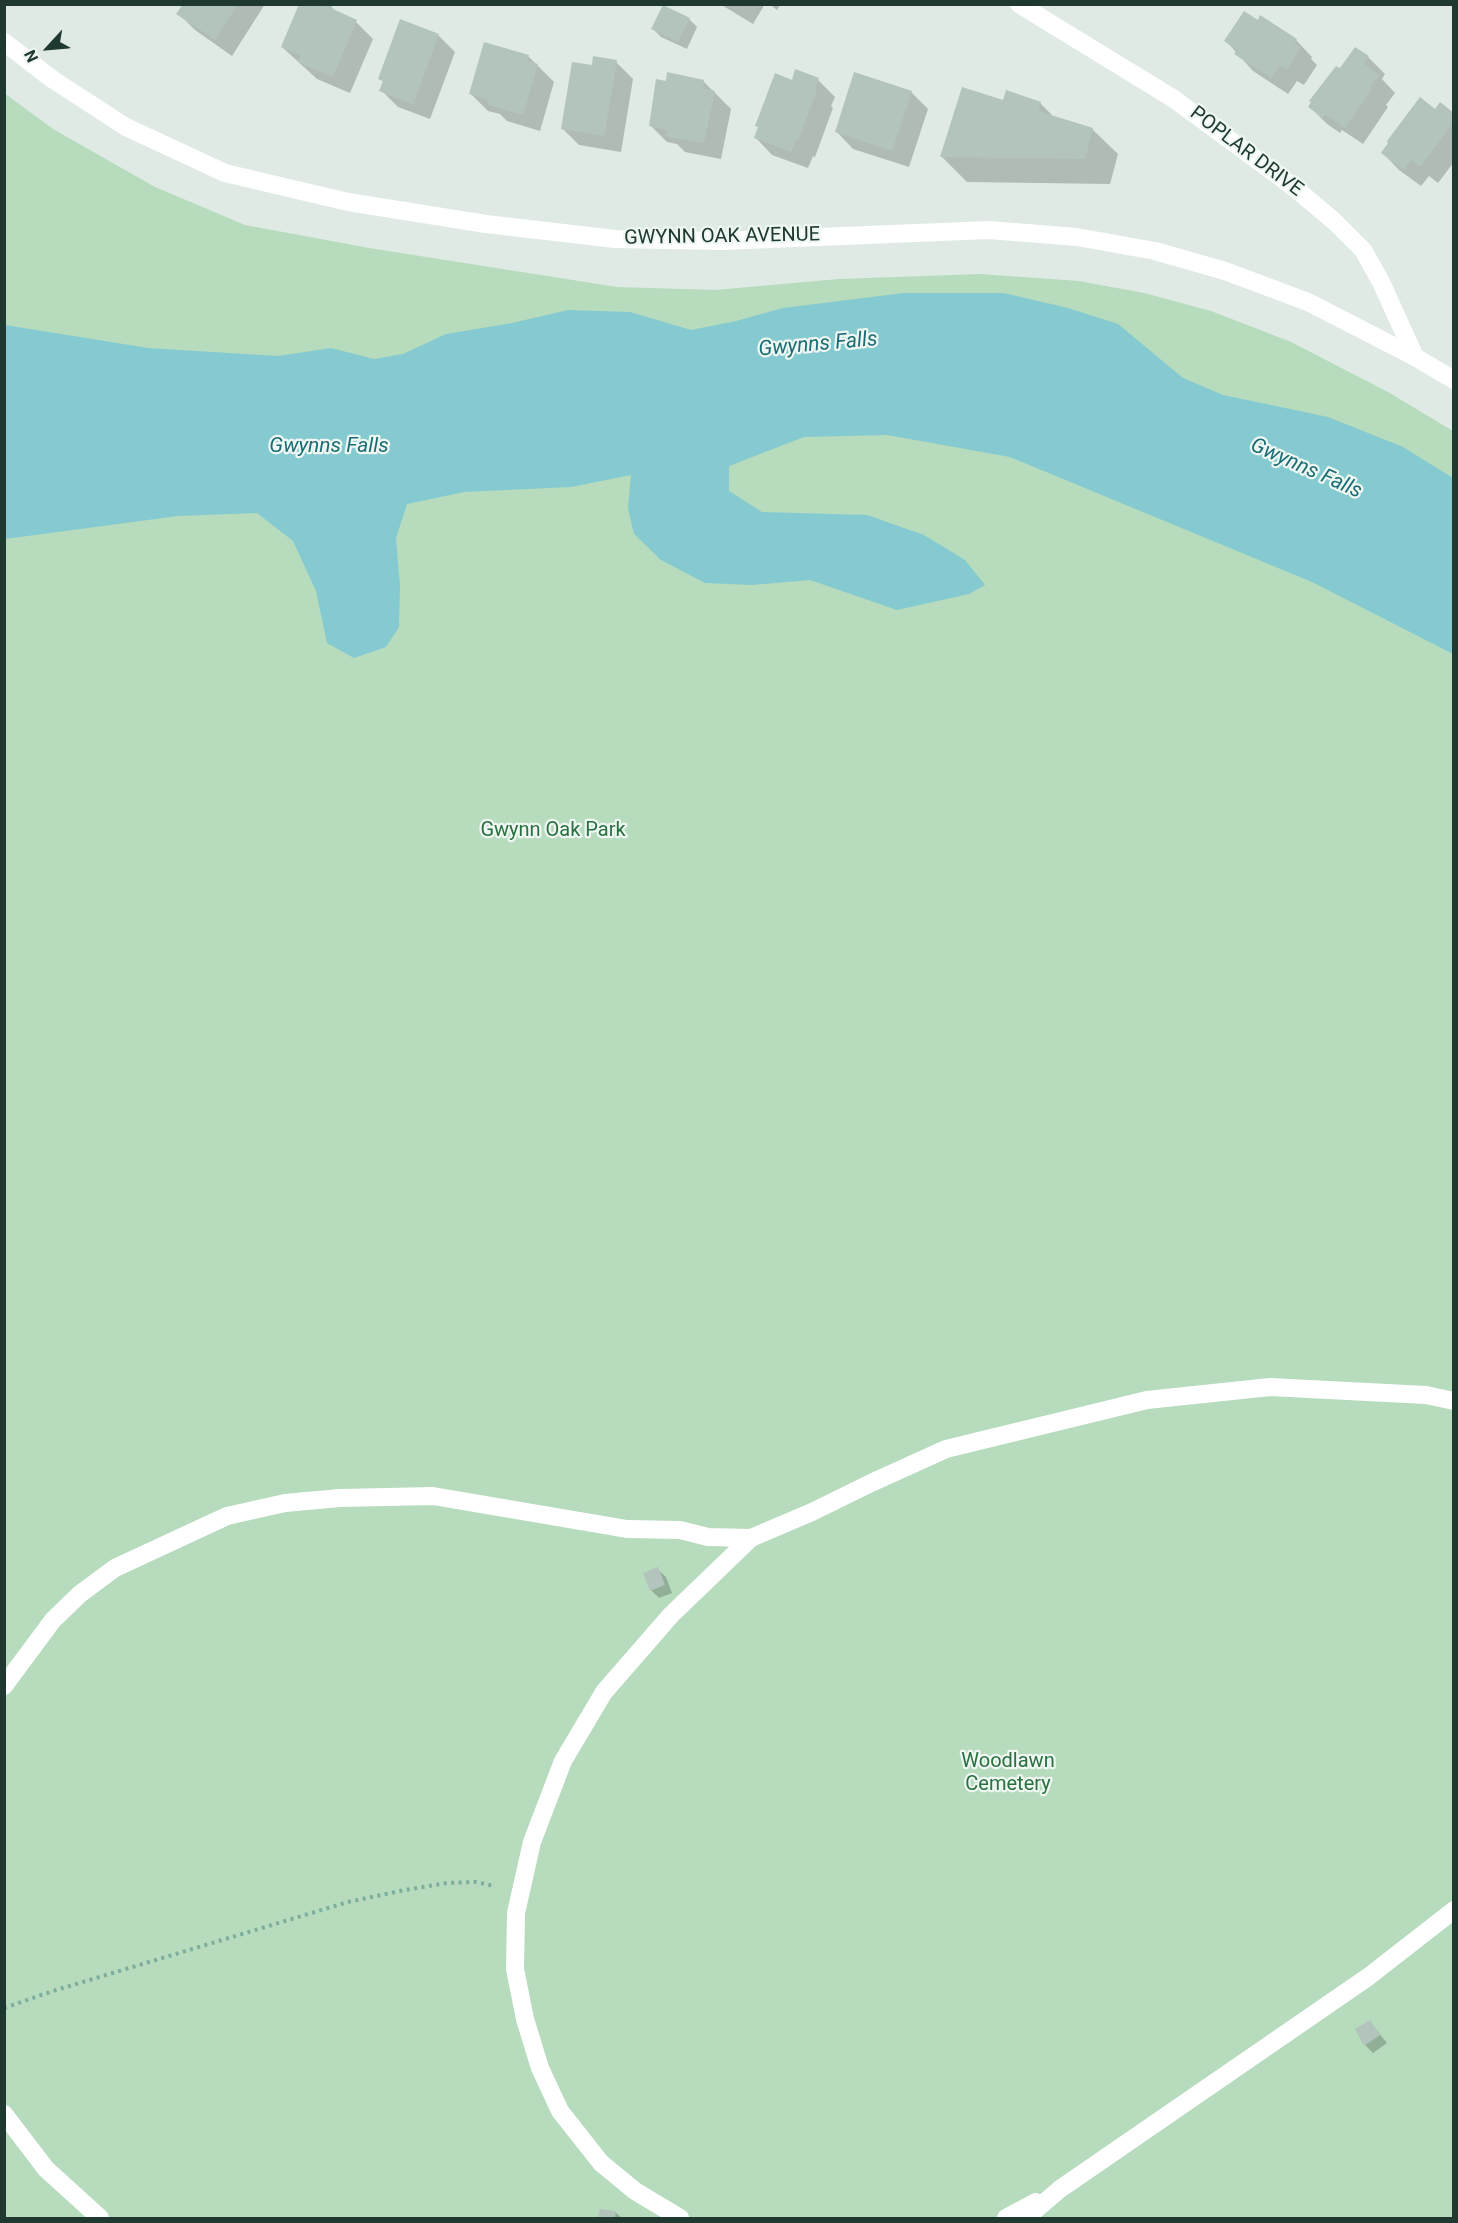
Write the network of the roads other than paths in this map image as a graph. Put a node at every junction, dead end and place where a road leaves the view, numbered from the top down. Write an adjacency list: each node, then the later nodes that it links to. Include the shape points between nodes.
1 (1019, 4): 3 (main road, POPLAR DRIVE, via 1174,99 1334,221 1368,259)
2 (4, 42): 3 (main road, GWYNN OAK AVENUE, via 126,127 225,173 348,202 615,239 722,241 989,230 1077,237 1155,251 1225,271 1308,302)
3 (1415, 357): 4 (main road, GWYNN OAK AVENUE)
4 (1454, 380)
5 (1454, 1401): 6 (main road, via 1426,1395 1270,1387 1147,1400 946,1449)
6 (751, 1538): 7 (main road, via 627,1529 433,1496 285,1503 227,1516 115,1568 53,1620); 12 (main road, via 671,1615 604,1692 563,1761 531,1842 516,1913 515,1969 525,2019 540,2068 560,2111 601,2163 635,2191)
7 (4, 1686)
8 (1454, 1910): 10 (main road, via 1368,1977)
9 (4, 2114): 11 (main road, via 46,2169)
10 (1060, 2189): 13 (main road); 14 (main road)
11 (100, 2218)
12 (680, 2218)
13 (1006, 2218)
14 (1026, 2218)

